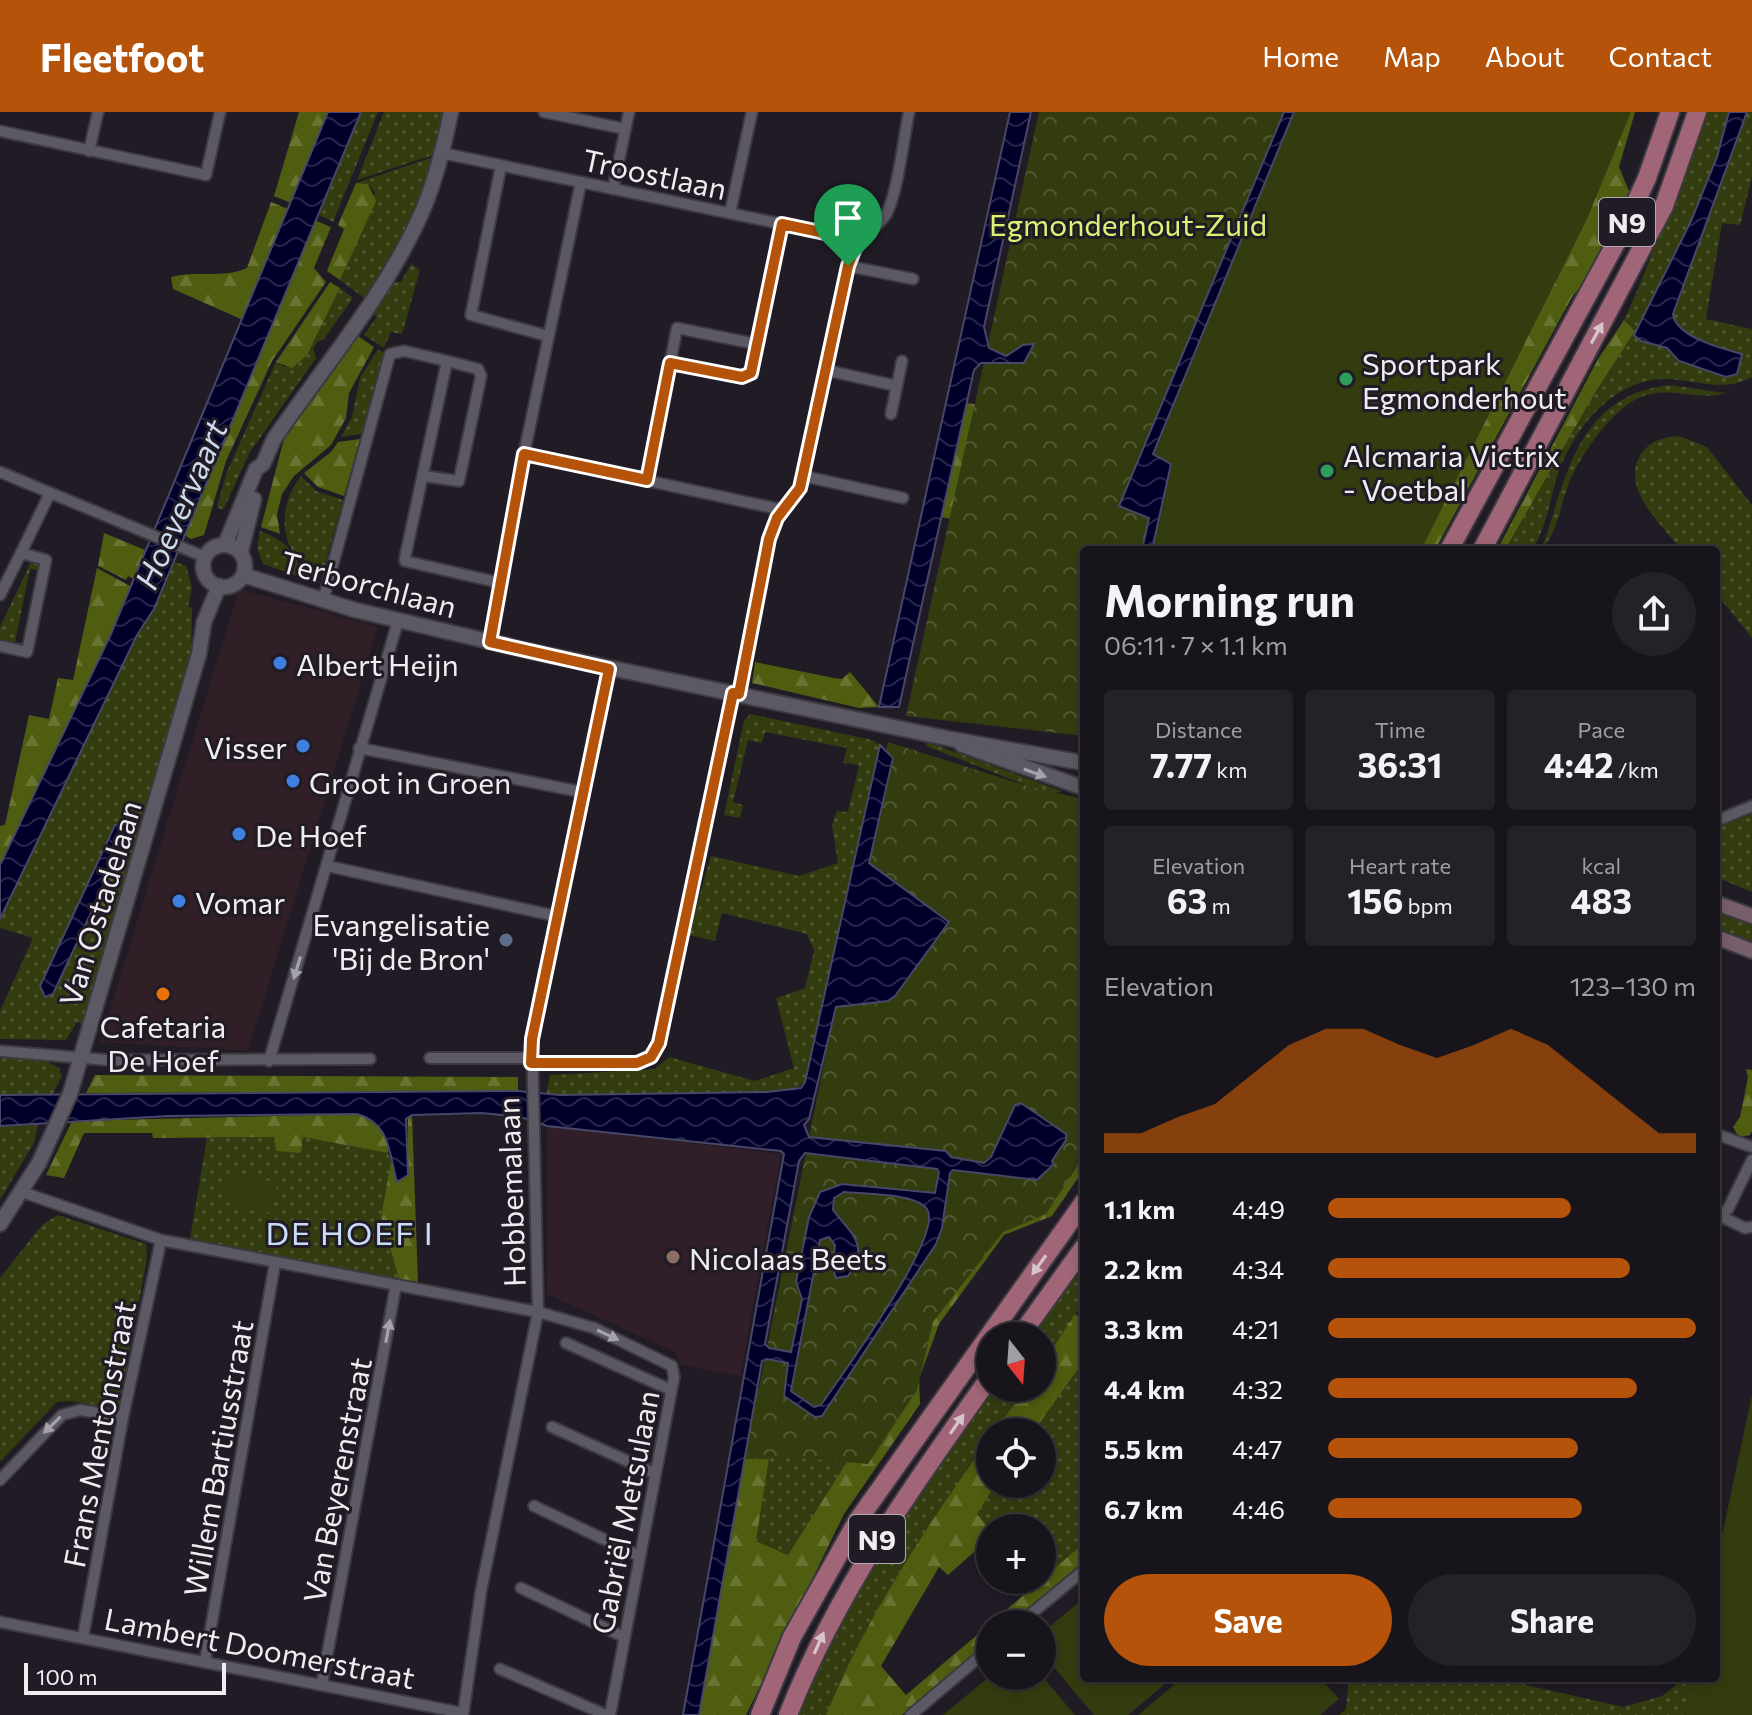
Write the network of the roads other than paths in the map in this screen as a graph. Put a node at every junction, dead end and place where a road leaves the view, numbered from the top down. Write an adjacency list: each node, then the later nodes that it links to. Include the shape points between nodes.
1 (98, 112): 12 (street)
2 (220, 112): 12 (street, via 206,175)
3 (451, 112): 13 (street)
4 (544, 112): 10 (street)
5 (629, 112): 10 (street)
6 (752, 112): 17 (street)
7 (909, 112): 19 (street, via 889,207)
8 (1670, 112): 40 (highway, N9, via 1624,228)
9 (1697, 112): 41 (highway, N9, one-way to 9, via 1658,218)
10 (625, 129): 16 (street)
11 (0, 131): 12 (street)
12 (89, 151)
13 (442, 153): 14 (street, Troostlaan); 31 (street, via 401,252 274,439)
14 (501, 166): 15 (street, Troostlaan); 22 (street, via 471,315)
15 (581, 182): 16 (street, Troostlaan); 22 (street)
16 (613, 189): 17 (street, Troostlaan)
17 (730, 213): 18 (street, Troostlaan)
18 (782, 224): 19 (street, Troostlaan); 23 (street)
19 (858, 240): 20 (street)
20 (848, 266): 21 (street); 27 (street)
21 (913, 279)
22 (548, 336): 30 (street)
23 (756, 344): 26 (street, via 751,373 742,377); 26 (street, via 677,328)
24 (447, 361): 33 (street); 33 (street, via 478,369 481,376 460,478 454,483); 49 (street, via 404,351 390,354)
25 (902, 361): 28 (street)
26 (670, 363): 35 (street)
27 (825, 370): 28 (street); 34 (street)
28 (897, 386): 29 (street)
29 (891, 414)
30 (524, 454): 35 (street); 46 (street)
31 (263, 464): 39 (street, via 256,469); 42 (street)
32 (0, 472): 36 (street)
33 (423, 476): 46 (street, via 405,561)
34 (803, 476): 37 (street); 38 (street)
35 (647, 480): 38 (street)
36 (50, 493): 43 (street); 44 (street)
37 (903, 498)
38 (783, 510): 54 (street, via 769,539)
39 (225, 545): 42 (street); 44 (street)
40 (1451, 546)
41 (1484, 546)
42 (241, 551): 45 (street)
43 (21, 553): 48 (street); 52 (street, via 46,560 27,652)
44 (205, 557): 47 (street, via 205,575)
45 (243, 575): 47 (street, via 231,586); 49 (street, Terborchlaan)
46 (501, 583): 51 (street)
47 (219, 586): 69 (street, Van Ostadelaan, via 204,622)
48 (0, 595)
49 (323, 601): 50 (street, Terborchlaan)
50 (398, 621): 51 (street, Terborchlaan); 56 (street)
51 (490, 642): 53 (street, Terborchlaan)
52 (0, 646)
53 (609, 669): 54 (street, Terborchlaan); 59 (street, Hobbemalaan)
54 (736, 694): 55 (street, Terborchlaan); 72 (street, via 656,1051 637,1063)
55 (951, 739): 57 (street, Terborchlaan); 58 (street, Terborchlaan, one-way to 58)
56 (359, 748): 59 (street); 62 (street)
57 (1080, 762)
58 (1080, 787)
59 (582, 792): 64 (street, Hobbemalaan)
60 (1752, 806): 61 (street)
61 (1720, 819)
62 (327, 866): 64 (street); 73 (street, one-way to 73)
63 (1720, 904): 65 (main road)
64 (556, 916): 72 (street, Hobbemalaan)
65 (1752, 916)
66 (1720, 939): 67 (main road)
67 (1752, 951)
68 (0, 1051): 69 (street)
69 (80, 1057): 73 (street); 77 (street, Van Ostadelaan, via 58,1122)
70 (430, 1058): 72 (street)
71 (370, 1059): 73 (street)
72 (531, 1060): 89 (street, Hobbemalaan)
73 (269, 1061)
74 (1720, 1135): 75 (street)
75 (1752, 1147)
76 (1752, 1160): 80 (street)
77 (22, 1192): 82 (street, Van Ostadelaan); 85 (street)
78 (1080, 1205): 84 (highway, N9)
79 (1080, 1208): 94 (highway, N9, one-way to 94)
80 (1720, 1217)
81 (1720, 1219): 83 (street)
82 (0, 1224)
83 (1752, 1227)
84 (1044, 1236)
85 (161, 1240): 87 (street); 96 (street, Frans Mentonstraat)
86 (1080, 1253): 90 (highway)
87 (275, 1263): 88 (street); 109 (street, Willem Bartiusstraat)
88 (396, 1285): 89 (street); 111 (street, Van Beyerenstraat, one-way to 88)
89 (538, 1312): 93 (street, Gabriël Metsulaan, one-way to 93, via 594,1328 670,1364); 112 (street, Hobbemalaan, via 481,1591)
90 (1030, 1322)
91 (566, 1343): 93 (street)
92 (961, 1350): 94 (highway, N9)
93 (671, 1390): 98 (street, Gabriël Metsulaan)
94 (948, 1391): 114 (highway, N9, via 826,1575 792,1637)
95 (976, 1397): 115 (highway, N9, one-way to 95, via 824,1631 880,1533)
96 (123, 1417): 99 (street, one-way to 99, via 80,1410 62,1415); 106 (street, Frans Mentonstraat)
97 (552, 1427): 98 (street)
98 (654, 1473): 101 (street, Gabriël Metsulaan)
99 (0, 1480)
100 (534, 1506): 101 (street)
101 (639, 1556): 107 (street, Gabriël Metsulaan)
102 (1080, 1573): 104 (street)
103 (521, 1588): 107 (street)
104 (1036, 1610)
105 (0, 1622): 106 (street, Lambert Doomerstraat)
106 (83, 1637): 109 (street, Lambert Doomerstraat)
107 (624, 1637): 113 (street, Gabriël Metsulaan)
108 (976, 1660): 116 (street)
109 (205, 1661): 111 (street, Lambert Doomerstraat)
110 (500, 1669): 113 (street)
111 (322, 1683): 112 (street, Lambert Doomerstraat)
112 (463, 1714)
113 (608, 1715)
114 (760, 1715)
115 (788, 1715)
116 (911, 1715)

